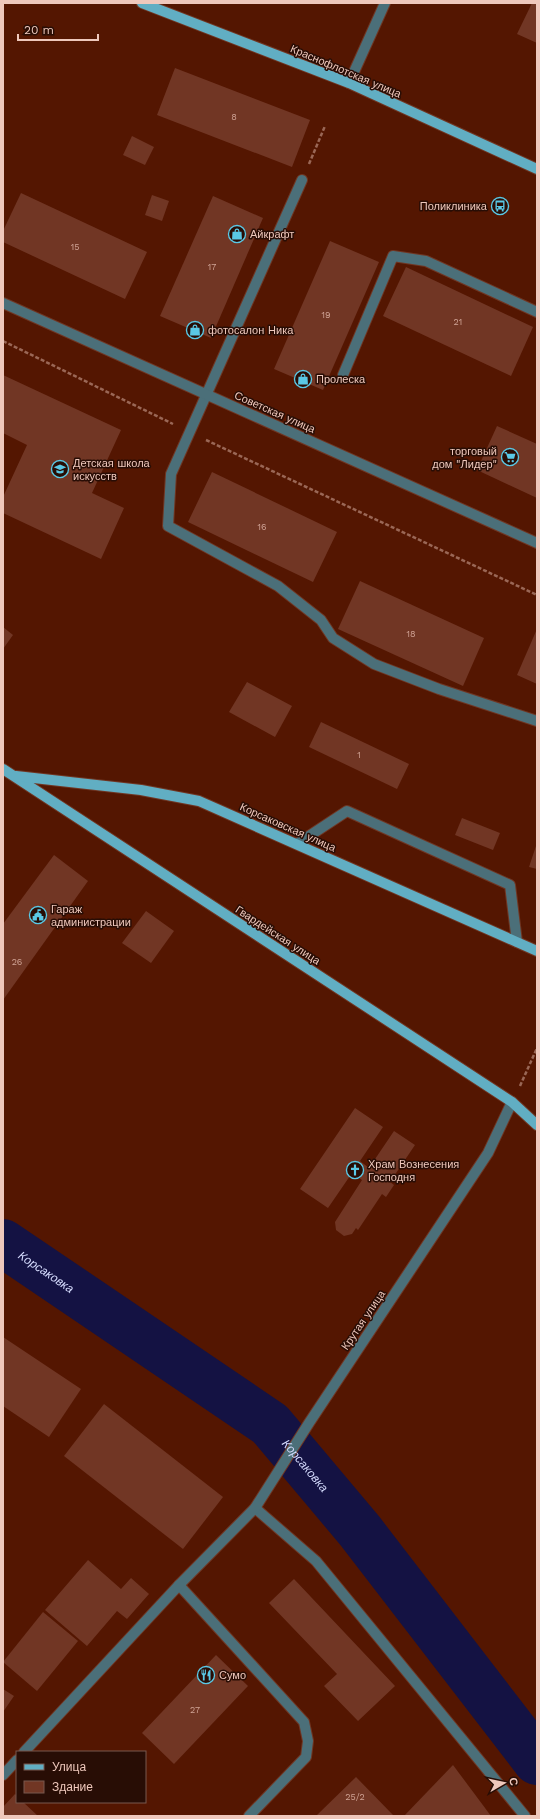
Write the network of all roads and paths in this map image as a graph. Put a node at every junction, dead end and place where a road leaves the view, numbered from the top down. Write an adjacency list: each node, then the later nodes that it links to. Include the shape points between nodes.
1 (142, 3): 3 (main road, Краснофлотская улица)
2 (385, 3): 3 (street)
3 (349, 83): 5 (main road, Краснофлотская улица)
4 (325, 126): 6 (path)
5 (537, 169)
6 (302, 180): 11 (street)
7 (3, 303): 11 (street, Советская улица)
8 (537, 312): 10 (street, via 426,261 393,256)
9 (3, 341): 12 (path)
10 (343, 375)
11 (206, 395): 12 (street); 13 (street, Советская улица)
12 (190, 432): 14 (path); 15 (street, via 171,474 168,526 278,586 321,620 333,638 374,664)
13 (537, 543)
14 (537, 595)
15 (537, 720)
16 (3, 769): 17 (main road, Гвардейская улица)
17 (14, 776): 18 (main road, Корсаковская улица, via 141,790 199,801); 22 (main road, Гвардейская улица)
18 (297, 844): 19 (main road, Корсаковская улица); 19 (street, via 347,811 510,885)
19 (517, 942): 20 (main road, Корсаковская улица)
20 (537, 952)
21 (537, 1048): 22 (path)
22 (512, 1102): 23 (main road, Гвардейская улица); 24 (street, Крутая улица, via 488,1153)
23 (537, 1125)
24 (255, 1508): 25 (street, Крутая улица); 30 (street, via 316,1561)
25 (179, 1585): 26 (street, Крутая улица); 29 (street, via 304,1722 308,1741 306,1757)
26 (25, 1751)
27 (16, 1761): 28 (street)
28 (3, 1775)
29 (249, 1816)
30 (525, 1816)

